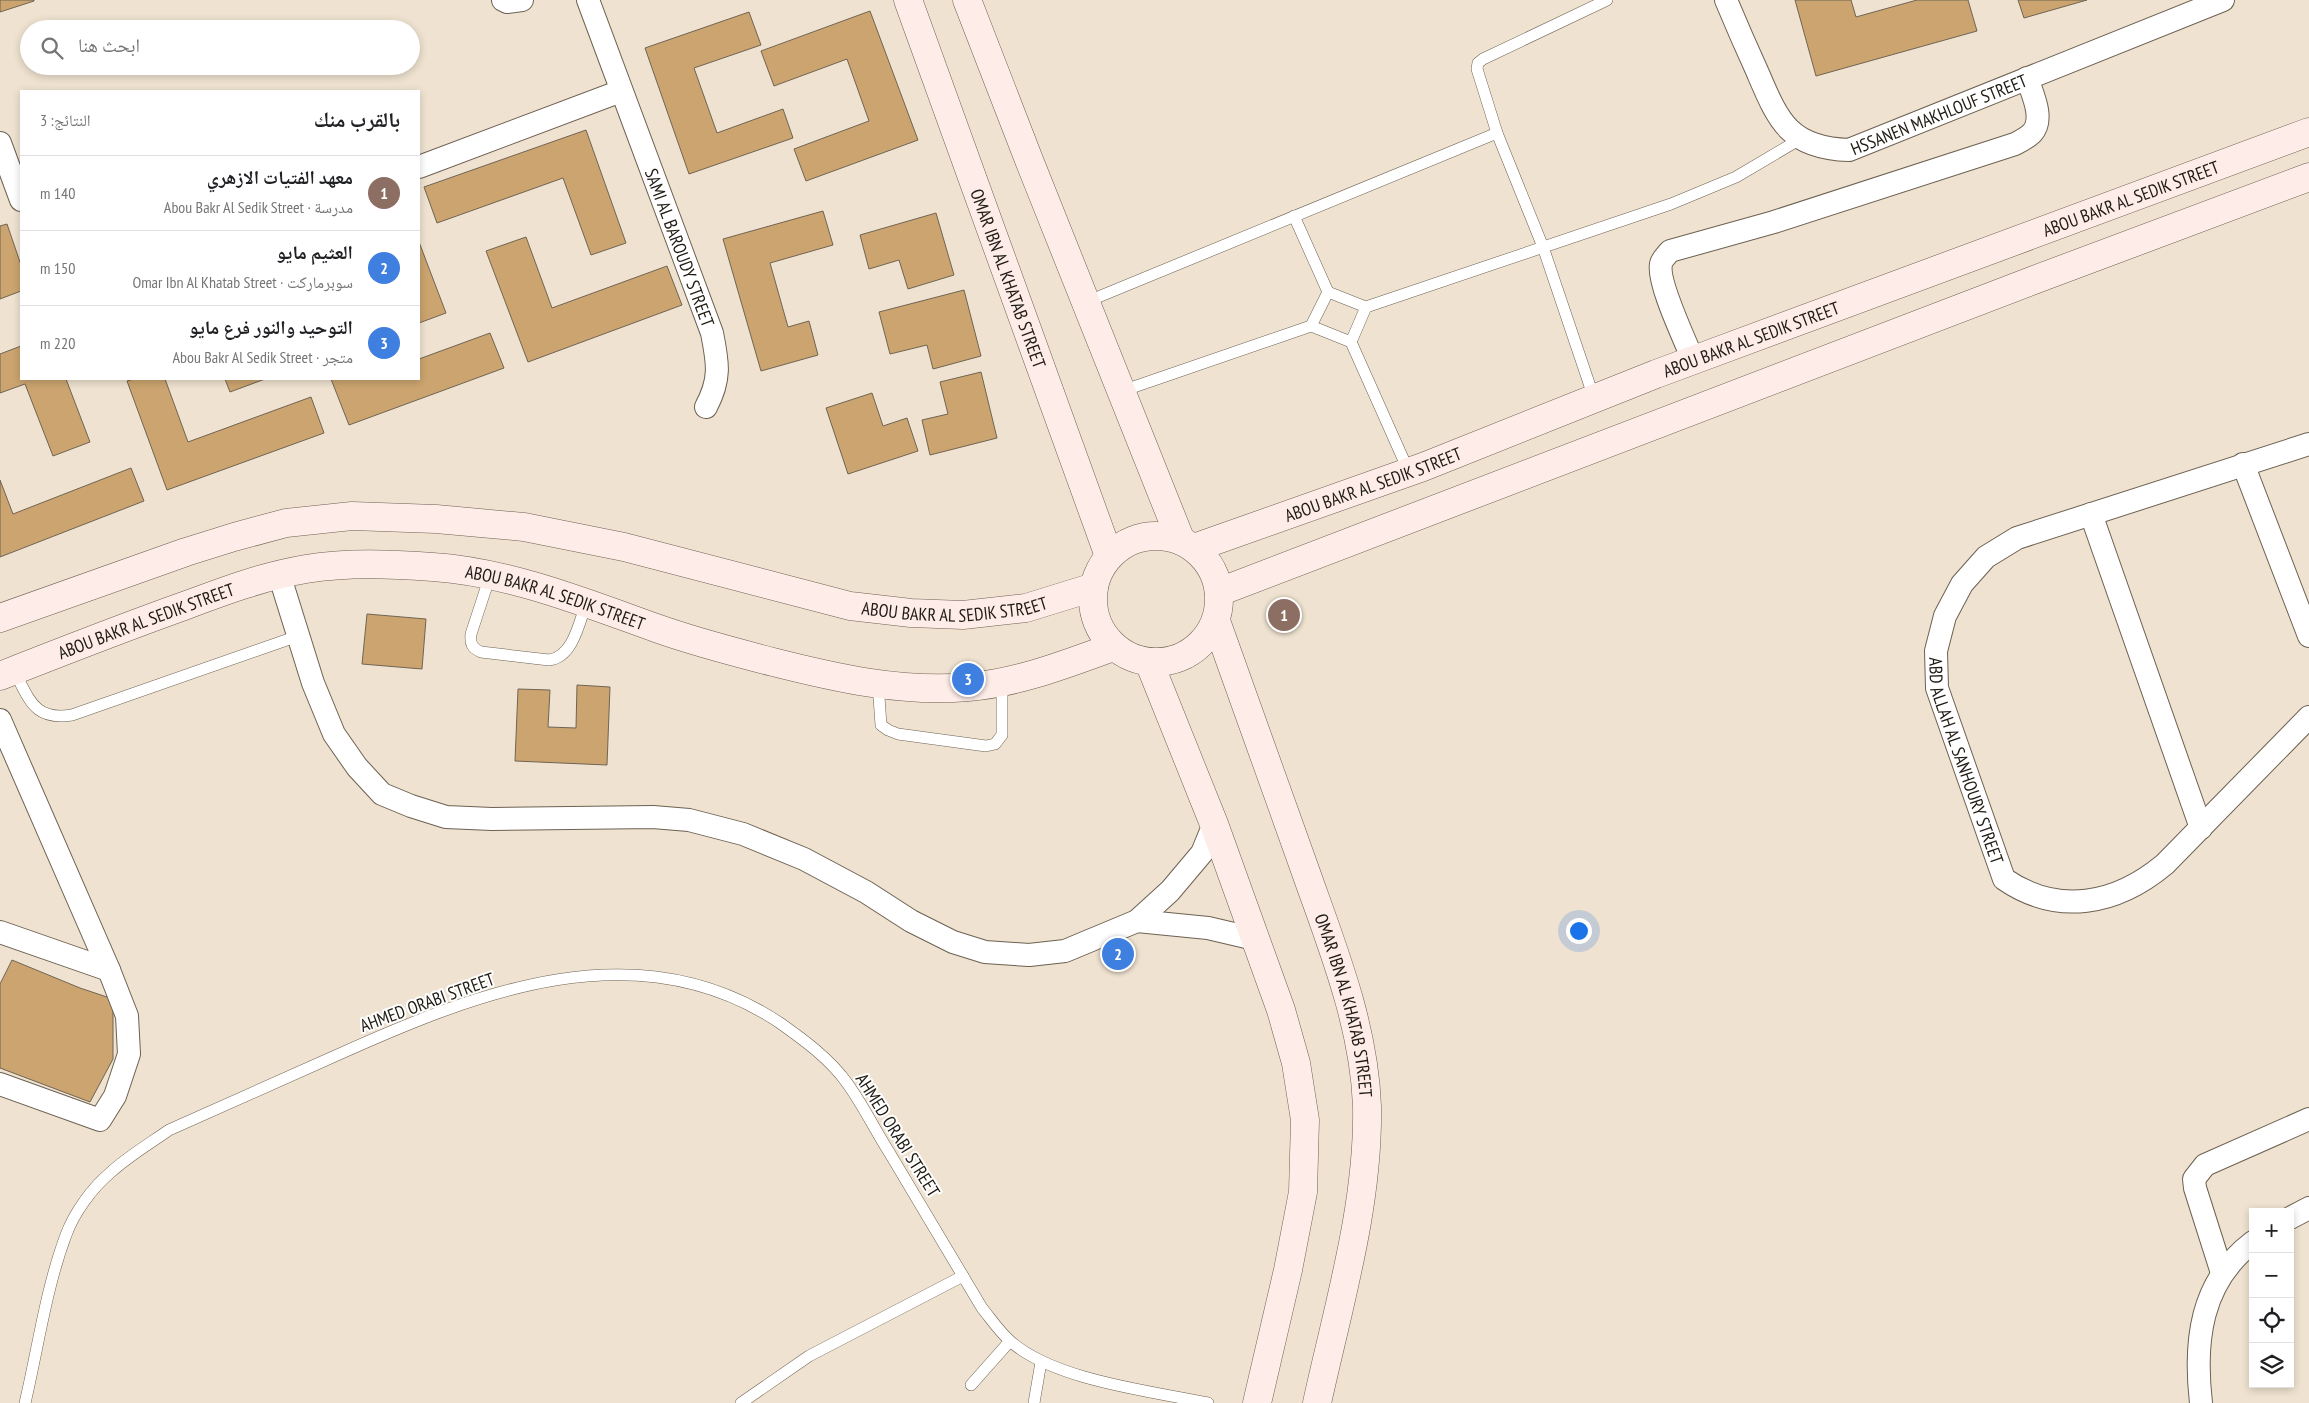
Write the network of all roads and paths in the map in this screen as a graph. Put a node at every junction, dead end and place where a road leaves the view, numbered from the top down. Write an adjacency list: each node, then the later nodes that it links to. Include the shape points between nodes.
1 (503, 0): 2 (street)
2 (522, 0)
3 (588, 0): 10 (street, SAMI AL BAROUDY STREET)
4 (908, 0): 34 (street, OMAR IBN AL KHATAB STREET)
5 (967, 0): 21 (street)
6 (1607, 0): 11 (lane, via 1478,63 1478,75)
7 (1726, 0): 13 (street, HSSANEN MAKHLOUF STREET, via 1776,114)
8 (2223, 0): 9 (street, HSSANEN MAKHLOUF STREET)
9 (2027, 78): 13 (street, HSSANEN MAKHLOUF STREET, via 1848,150 1829,149); 25 (street, via 2038,121 2034,132 2016,144 1774,222 1670,251 1662,262 1661,272)
10 (621, 91): 15 (street); 28 (street, SAMI AL BAROUDY STREET, via 712,332 718,375)
11 (1496, 132): 18 (lane); 19 (lane)
12 (2309, 132): 25 (street, ABOU BAKR AL SEDIK STREET)
13 (1802, 138): 19 (lane, via 1736,177 1710,188)
14 (0, 143): 17 (street)
15 (420, 167)
16 (2309, 177): 38 (street)
17 (20, 197)
18 (1294, 216): 20 (lane); 21 (lane)
19 (1543, 247): 22 (lane); 27 (lane)
20 (1328, 292): 22 (lane); 23 (lane)
21 (1086, 302): 26 (street)
22 (1366, 307): 24 (lane)
23 (1311, 326): 24 (lane); 26 (lane)
24 (1351, 342): 31 (lane)
25 (1693, 360): 27 (street, ABOU BAKR AL SEDIK STREET)
26 (1122, 390): 33 (street)
27 (1594, 398): 31 (street, ABOU BAKR AL SEDIK STREET)
28 (706, 407)
29 (2309, 444): 30 (street, ABD ALLAH AL SANHOURY STREET)
30 (2243, 464): 32 (street, ABD ALLAH AL SANHOURY STREET); 43 (street)
31 (1409, 472): 33 (street, ABOU BAKR AL SEDIK STREET)
32 (2091, 514): 52 (street); 52 (street, ABD ALLAH AL SANHOURY STREET, via 2017,538 1986,557 1962,584 1944,616 1936,651 1937,688 2004,879 2021,890 2060,902 2103,898 2126,891 2147,880)
33 (1188, 544): 34 (street, via 1160,536 1138,538); 38 (street, via 1207,560)
34 (1109, 556): 37 (street)
35 (279, 574): 36 (street, ABOU BAKR AL SEDIK STREET, via 309,568 390,565 438,567); 42 (street); 46 (street, ABOU BAKR AL SEDIK STREET, via 164,613)
36 (490, 576): 39 (street, ABOU BAKR AL SEDIK STREET); 39 (lane, via 470,642 481,652 558,659 569,647)
37 (1094, 587): 40 (street, ABOU BAKR AL SEDIK STREET, via 1026,608 963,615 912,613 850,606 624,547 524,527 352,516 286,523 234,537); 44 (street, via 1093,606 1098,625)
38 (1220, 592): 41 (street)
39 (587, 602): 48 (street, ABOU BAKR AL SEDIK STREET, via 728,651 812,672)
40 (0, 618)
41 (1216, 621): 45 (street, via 1199,646 1183,656 1164,662); 72 (street, OMAR IBN AL KHATAB STREET, via 1318,906 1353,1014 1364,1066 1366,1116 1360,1203)
42 (298, 636): 46 (lane, via 56,718 40,712); 53 (street, via 334,734 357,767 382,794 411,806 446,817 653,817 698,822 743,834 804,859 952,942 985,952 1029,955 1065,951)
43 (2309, 636)
44 (1113, 647): 45 (street); 47 (street, ABOU BAKR AL SEDIK STREET)
45 (1149, 662): 51 (street)
46 (7, 674)
47 (1002, 682): 48 (street, ABOU BAKR AL SEDIK STREET, via 967,688); 48 (lane, via 1002,735 995,744 986,746 888,730 881,725)
48 (878, 683)
49 (2309, 717): 52 (street, ABD ALLAH AL SANHOURY STREET)
50 (0, 720): 56 (street)
51 (1214, 824): 53 (street, via 1202,853 1170,891); 55 (street)
52 (2201, 828)
53 (1137, 922): 55 (street, via 1208,928)
54 (0, 932): 56 (street)
55 (1255, 939): 71 (street, via 1296,1063 1305,1120 1303,1192)
56 (109, 970): 57 (street, via 127,1016 129,1054 115,1096 100,1120)
57 (0, 1084)
58 (2309, 1119): 62 (street, via 2205,1165 2194,1178)
59 (2309, 1208): 60 (street)
60 (2294, 1216)
61 (2249, 1245): 62 (street)
62 (2222, 1273): 73 (street, via 2206,1309 2199,1340 2197,1367)
63 (963, 1276): 64 (lane, AHMED ORABI STREET, via 982,1308); 67 (lane, AHMED ORABI STREET, via 847,1082 807,1041 759,1009 705,985 645,975 584,976 525,986 408,1023 169,1130 109,1173 85,1202 66,1234); 68 (lane, via 809,1356)
64 (1010, 1341): 65 (lane, AHMED ORABI STREET); 66 (lane)
65 (1041, 1362): 69 (lane); 70 (lane, AHMED ORABI STREET, via 1074,1375)
66 (971, 1384)
67 (25, 1403)
68 (741, 1403)
69 (1034, 1403)
70 (1208, 1403)
71 (1256, 1403)
72 (1317, 1403)
73 (2201, 1403)

